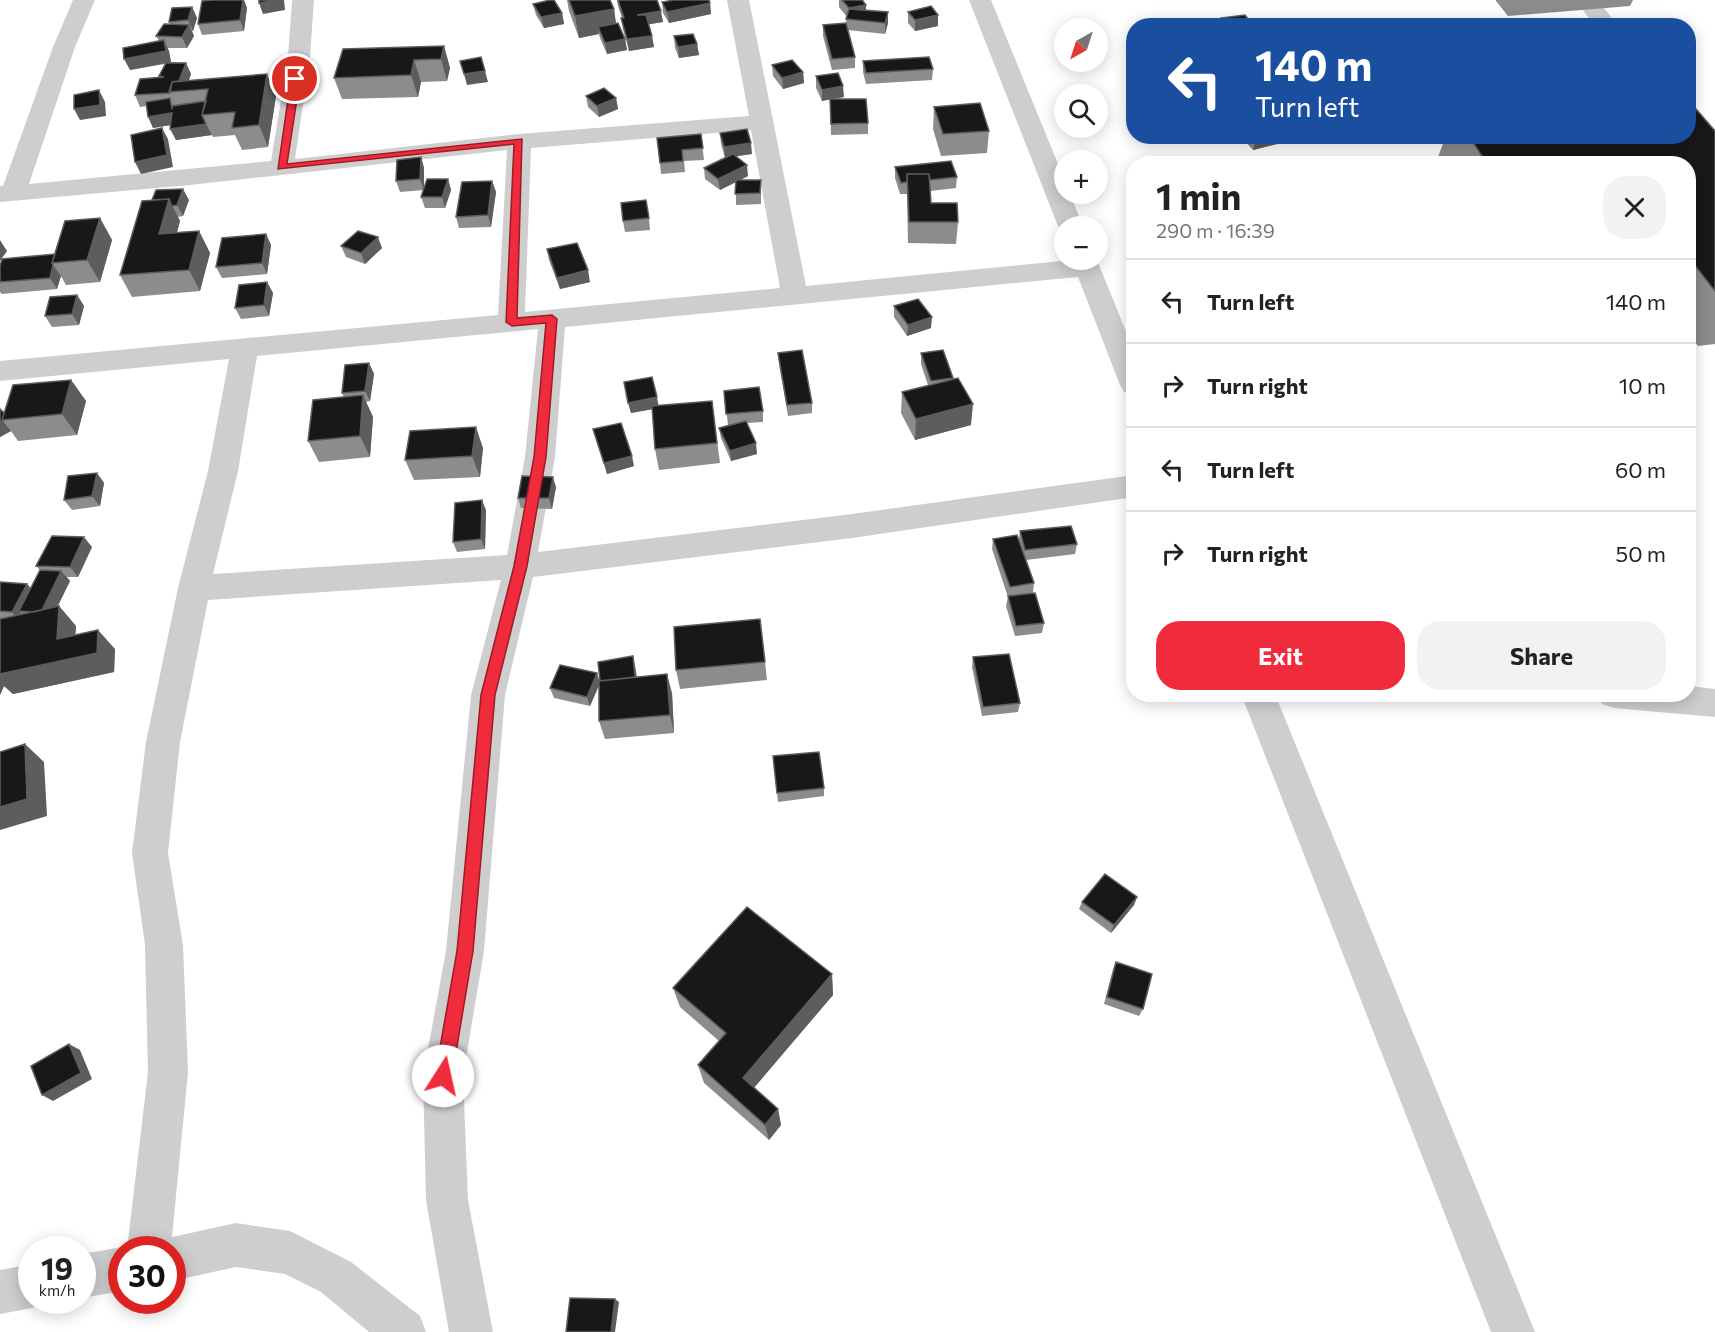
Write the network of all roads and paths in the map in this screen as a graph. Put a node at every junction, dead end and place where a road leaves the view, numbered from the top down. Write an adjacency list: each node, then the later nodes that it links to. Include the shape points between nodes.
1 (84, 0): 8 (street)
2 (303, 0): 7 (street, via 299,57)
3 (738, 0): 5 (street)
4 (980, 0): 9 (street)
5 (761, 122): 6 (street); 12 (street)
6 (519, 141): 7 (street); 14 (street)
7 (282, 167): 8 (street)
8 (6, 194)
9 (1067, 216)
10 (1054, 268): 12 (street)
11 (1088, 270): 16 (street)
12 (795, 297): 13 (street)
13 (552, 319): 14 (street); 19 (street, via 540,457)
14 (512, 322): 15 (street)
15 (245, 347): 17 (street); 20 (street, via 223,471)
16 (1126, 365)
17 (0, 371)
18 (1126, 487): 19 (street, via 852,526)
19 (520, 566): 20 (street); 29 (street, via 488,695 465,951 443,1076 447,1200)
20 (194, 588): 24 (street, via 163,742 150,853 164,945 168,1072)
21 (1696, 701): 23 (street)
22 (1261, 702): 30 (street)
23 (1715, 703)
24 (150, 1236)
25 (186, 1256): 28 (street, via 236,1245 290,1254 336,1276)
26 (18, 1289): 27 (street)
27 (0, 1292)
28 (404, 1332)
29 (471, 1332)
30 (1513, 1332)

